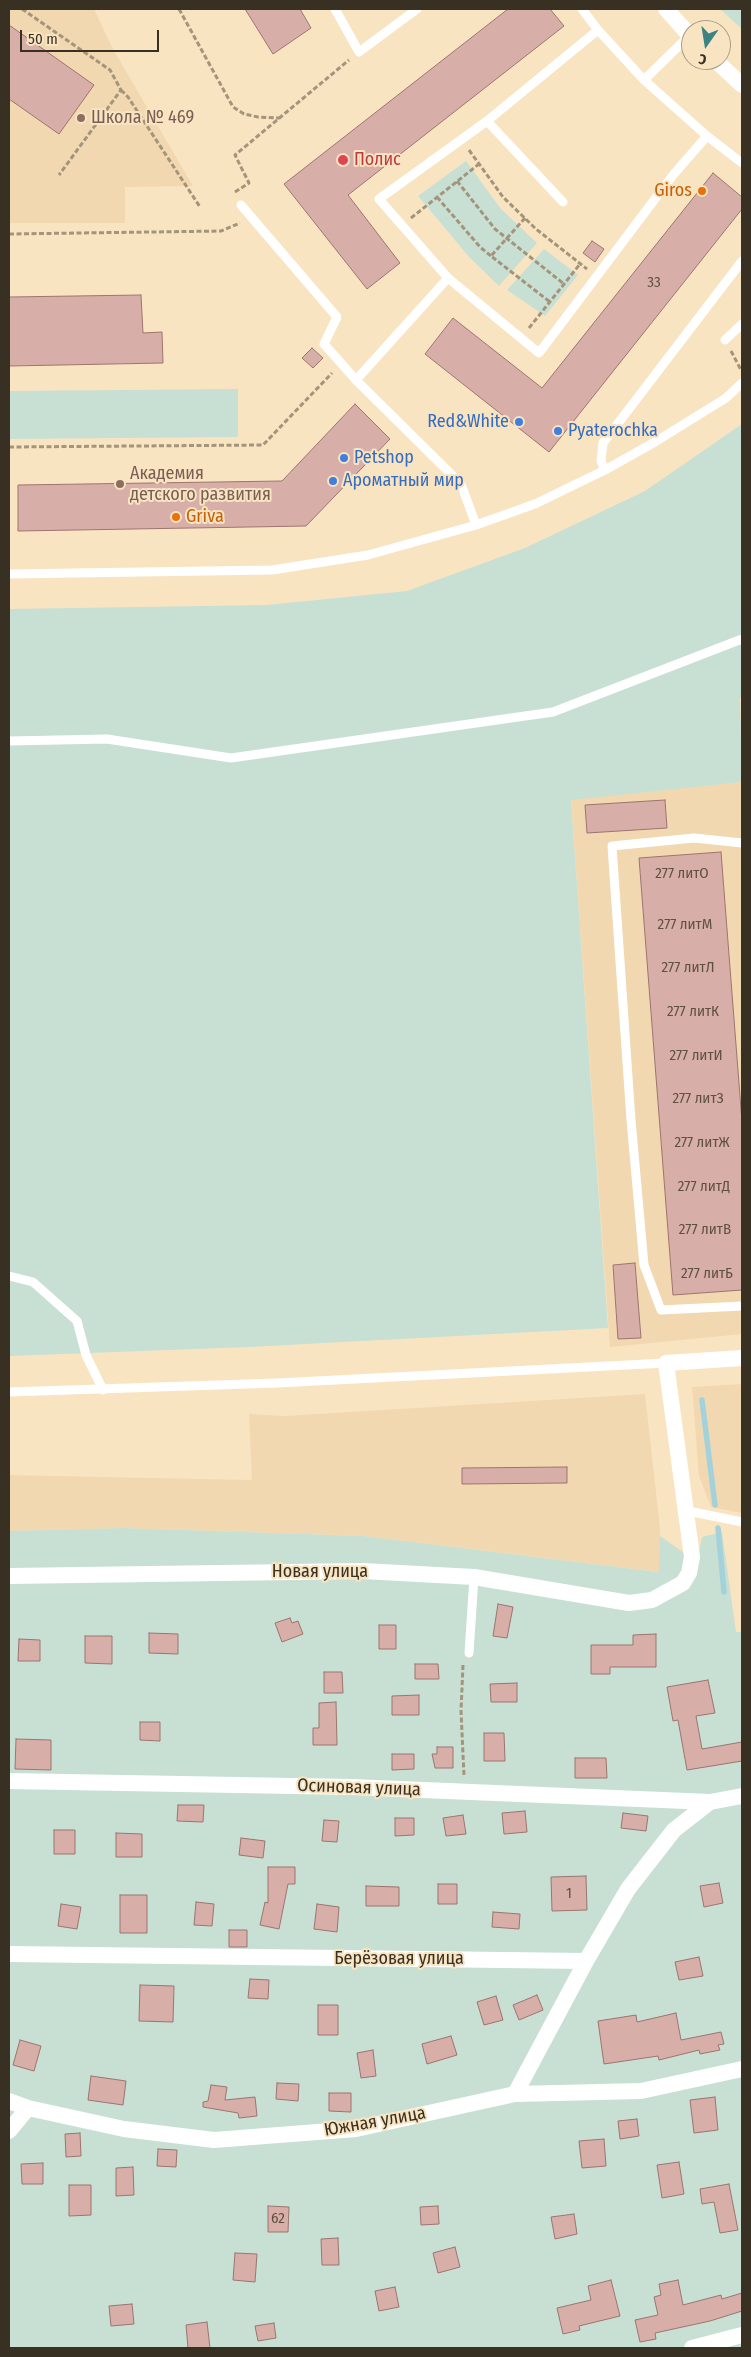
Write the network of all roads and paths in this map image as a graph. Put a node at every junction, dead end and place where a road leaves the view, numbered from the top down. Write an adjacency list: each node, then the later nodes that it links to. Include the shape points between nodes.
1 (22, 9): 14 (path, via 110,70)
2 (179, 9): 15 (path, via 233,107 244,114)
3 (335, 9): 10 (lane)
4 (417, 9): 10 (lane)
5 (582, 9): 8 (lane)
6 (666, 9): 7 (street)
7 (681, 26)
8 (598, 30): 12 (lane); 16 (lane)
9 (681, 45): 12 (lane)
10 (359, 52): 15 (path)
11 (726, 70): 13 (street)
12 (644, 80): 17 (lane)
13 (742, 85)
14 (121, 90): 21 (path); 27 (path)
15 (279, 118): 23 (path, via 235,155 249,183)
16 (487, 121): 18 (lane); 25 (lane)
17 (707, 136): 19 (lane); 36 (lane)
18 (461, 139): 20 (path); 30 (lane, via 379,199)
19 (742, 163)
20 (479, 164): 22 (path); 29 (path, via 503,196)
21 (59, 175)
22 (457, 181): 24 (path); 32 (path, via 494,229)
23 (230, 196)
24 (437, 197): 30 (path); 33 (path)
25 (563, 202)
26 (241, 205): 28 (lane)
27 (200, 207)
28 (252, 218): 31 (path, via 221,231); 43 (lane, via 337,317 324,344)
29 (526, 218): 32 (path); 35 (path)
30 (402, 225): 37 (lane)
31 (9, 234)
32 (507, 238): 33 (path); 38 (path)
33 (491, 256): 39 (path)
34 (742, 261): 47 (lane, via 604,443 601,461)
35 (580, 264): 36 (path); 38 (path)
36 (595, 276): 41 (lane, via 538,352)
37 (448, 278): 41 (lane); 44 (lane)
38 (564, 284): 39 (path)
39 (550, 302): 41 (path)
40 (742, 324): 42 (lane)
41 (521, 338)
42 (725, 340)
43 (341, 364): 44 (lane); 46 (path, via 263,445)
44 (356, 380): 48 (lane, via 460,484)
45 (742, 383): 47 (lane, via 726,398)
46 (9, 447)
47 (605, 470): 48 (lane, via 535,504)
48 (476, 525): 49 (lane, via 368,555 272,570)
49 (9, 574)
50 (742, 639): 51 (lane, via 554,712 231,758 107,739)
51 (9, 741)
52 (742, 844): 54 (lane, via 694,838 612,846 644,1265 661,1310)
53 (9, 1276): 57 (lane, via 33,1282 76,1321 86,1355)
54 (742, 1306)
55 (742, 1358): 56 (street)
56 (666, 1363): 57 (lane); 59 (street, Новая улица)
57 (103, 1390): 58 (lane)
58 (9, 1392)
59 (688, 1511): 60 (lane); 62 (street, Новая улица, via 692,1557 690,1573 683,1583 652,1600 629,1603)
60 (742, 1522)
61 (9, 1576): 62 (street, Новая улица, via 363,1571)
62 (474, 1577): 63 (lane)
63 (469, 1653): 65 (path, via 463,1661 461,1711)
64 (9, 1780): 65 (street, Осиновая улица, via 343,1786)
65 (465, 1792): 67 (street, Осиновая улица)
66 (742, 1796): 67 (street)
67 (710, 1802): 69 (street, via 674,1830 628,1889)
68 (9, 1954): 69 (street, Берёзовая улица)
69 (586, 1960): 71 (street)
70 (742, 2069): 71 (street, Южная улица, via 641,2091)
71 (515, 2094): 73 (street, Южная улица, via 356,2129 214,2140 124,2130)
72 (9, 2101): 73 (street, Южная улица)
73 (28, 2108): 74 (street)
74 (9, 2131)
75 (742, 2335): 76 (street)
76 (692, 2348)

